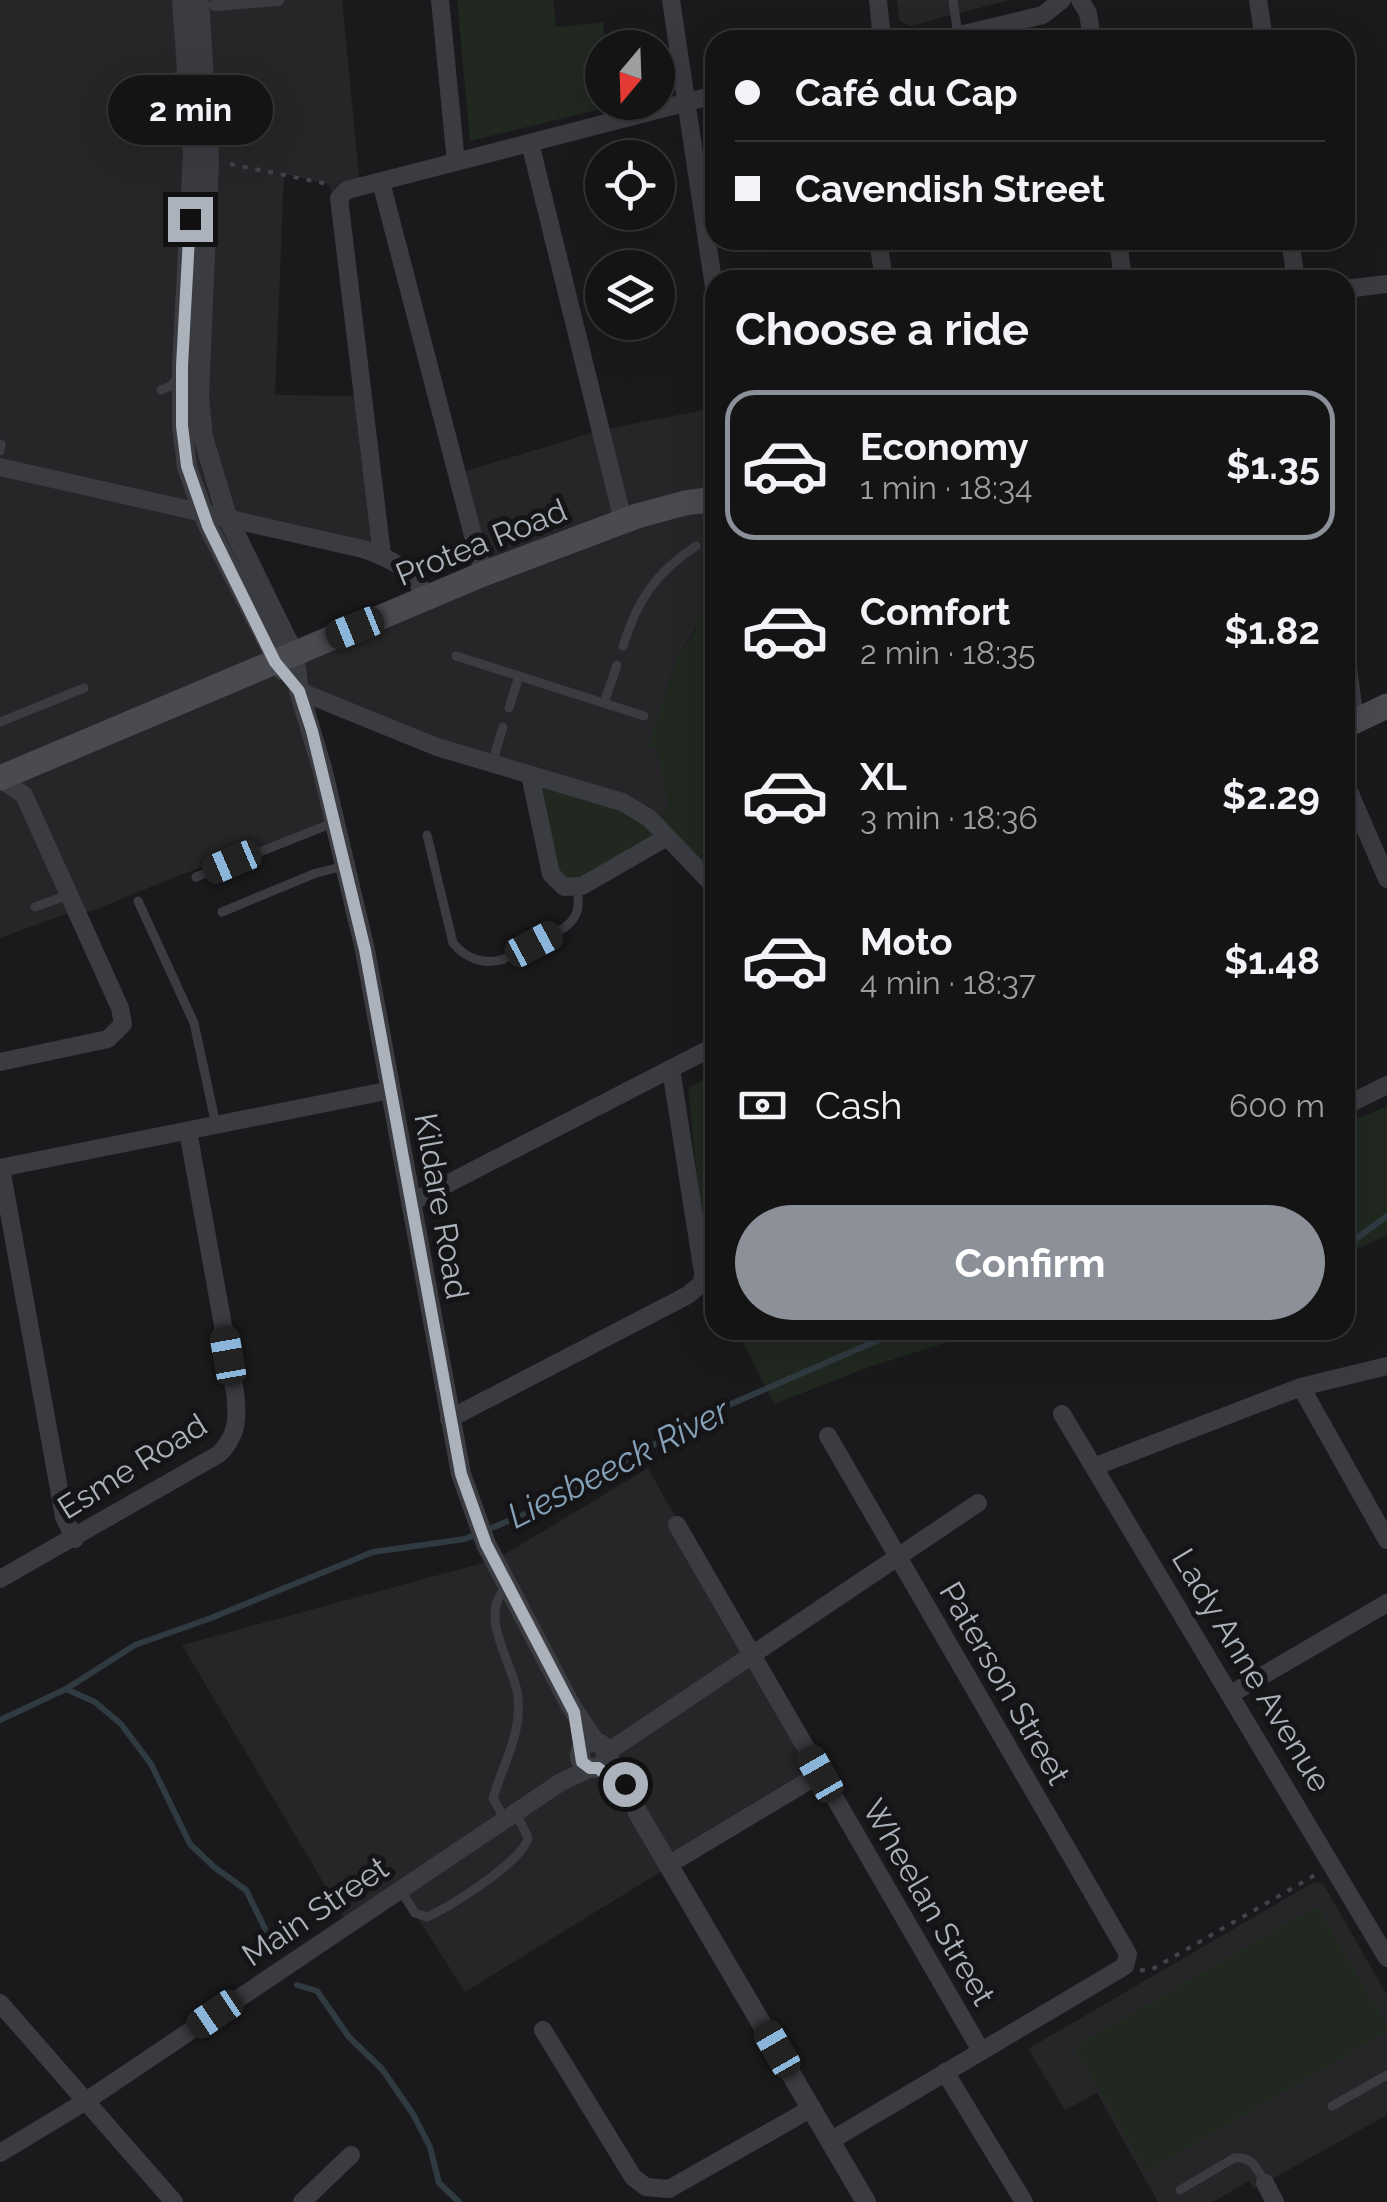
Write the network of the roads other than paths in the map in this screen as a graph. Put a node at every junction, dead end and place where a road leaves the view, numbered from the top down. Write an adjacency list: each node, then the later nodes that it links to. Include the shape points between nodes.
1 (182, 0): 16 (street)
2 (278, 0): 10 (street)
3 (440, 0): 21 (street)
4 (671, 0): 19 (street)
5 (878, 0): 11 (street)
6 (953, 0): 12 (lane)
7 (1062, 0): 13 (street, via 1043,15)
8 (1080, 0): 14 (street)
9 (1258, 0): 15 (street)
10 (207, 2): 31 (street, via 200,416)
11 (881, 30)
12 (949, 30)
13 (981, 30)
14 (1091, 30)
15 (1262, 30)
16 (188, 76): 17 (lane); 26 (street, via 193,155)
17 (166, 78)
18 (705, 97): 19 (street)
19 (684, 102): 20 (street); 23 (street)
20 (530, 143): 21 (street); 32 (street)
21 (456, 162): 22 (street)
22 (381, 182): 34 (street, via 347,190 338,204); 35 (street)
23 (705, 232)
24 (1387, 284): 25 (street)
25 (1355, 289)
26 (182, 366): 27 (lane, via 174,383); 30 (street, via 187,466)
27 (161, 390)
28 (0, 466): 30 (street)
29 (705, 500): 32 (main road, Protea Road)
30 (203, 511): 31 (street); 39 (street)
31 (227, 517): 34 (street); 39 (street)
32 (623, 521): 35 (main road, Protea Road)
33 (696, 546): 37 (lane, via 642,598)
34 (382, 556): 36 (street, via 416,578)
35 (483, 574): 36 (main road, Protea Road)
36 (428, 598): 39 (main road, Protea Road)
37 (623, 646)
38 (456, 656): 41 (lane)
39 (284, 658): 43 (street); 53 (main road, Protea Road)
40 (617, 666): 44 (lane)
41 (519, 676): 44 (lane); 46 (lane)
42 (84, 688): 48 (lane)
43 (299, 691): 51 (street); 55 (street, Kildare Road)
44 (604, 703): 47 (lane)
45 (1387, 706): 49 (main road)
46 (509, 708)
47 (644, 716)
48 (0, 722)
49 (1355, 722)
50 (503, 728): 51 (lane)
51 (492, 763): 52 (street)
52 (530, 775): 57 (street, via 622,802); 62 (street, via 551,874)
53 (0, 779): 63 (street, via 24,795)
54 (1355, 805): 61 (street)
55 (334, 822): 58 (street, Kildare Road); 59 (lane)
56 (427, 835): 62 (lane, via 453,943 480,960 496,962 573,922)
57 (667, 837): 60 (street); 62 (street)
58 (345, 866): 66 (lane); 71 (street, Kildare Road)
59 (196, 877)
60 (705, 877)
61 (1387, 879)
62 (577, 888)
63 (68, 894): 65 (lane); 68 (street, via 123,1024 108,1039)
64 (138, 900): 73 (lane, via 194,1023)
65 (35, 907)
66 (222, 912)
67 (705, 1051): 69 (street)
68 (0, 1062)
69 (671, 1069): 76 (street); 80 (street, via 702,1283)
70 (1387, 1085): 72 (street)
71 (391, 1090): 73 (street); 76 (street, Kildare Road)
72 (1355, 1101)
73 (216, 1125): 74 (street)
74 (188, 1130): 75 (street); 85 (street, Esme Road, via 237,1426 218,1454)
75 (0, 1168): 85 (street, via 64,1517)
76 (410, 1202): 80 (street, Kildare Road)
77 (1387, 1366): 78 (street)
78 (1301, 1387): 82 (street); 86 (street)
79 (1062, 1414): 82 (street, Lady Anne Avenue)
80 (449, 1418): 89 (street, Kildare Road, via 473,1513)
81 (828, 1436): 87 (street, Paterson Street)
82 (1096, 1466): 92 (street, Lady Anne Avenue)
83 (978, 1503): 87 (street, Main Street)
84 (678, 1525): 91 (street, Wheelan Street)
85 (75, 1539): 88 (street, Esme Road)
86 (1387, 1540)
87 (898, 1558): 91 (street, Main Street); 101 (street, Paterson Street, via 1128,1954 1125,1966)
88 (0, 1579)
89 (508, 1587): 93 (street, Kildare Road); 95 (lane, via 494,1611 518,1694 515,1742 493,1798)
90 (1387, 1603): 92 (street)
91 (752, 1656): 93 (street, Main Street); 94 (street, Wheelan Street)
92 (1232, 1694): 98 (street, Lady Anne Avenue)
93 (594, 1756): 95 (street, Main Street); 96 (street, Kildare Road, via 626,1791)
94 (820, 1774): 96 (street); 101 (street, Wheelan Street)
95 (511, 1816): 97 (street, Main Street); 97 (lane, via 528,1838 526,1848 484,1881 427,1917 415,1913)
96 (668, 1865): 106 (street, Kildare Road)
97 (400, 1889): 104 (street, Main Street)
98 (1385, 1949)
99 (0, 2003): 104 (street)
100 (544, 2030): 106 (street, via 646,2188 669,2189)
101 (980, 2049): 102 (street)
102 (945, 2072): 107 (street); 115 (street)
103 (1387, 2075): 105 (lane)
104 (86, 2101): 108 (street, Main Street); 112 (street)
105 (1332, 2106)
106 (812, 2108): 107 (street, Kildare Road)
107 (830, 2141): 114 (street, Kildare Road)
108 (0, 2153)
109 (351, 2155): 113 (street)
110 (1265, 2183): 111 (lane, via 1244,2157); 116 (street)
111 (1180, 2190)
112 (174, 2202)
113 (302, 2202)
114 (866, 2202)
115 (1024, 2202)
116 (1275, 2202)

